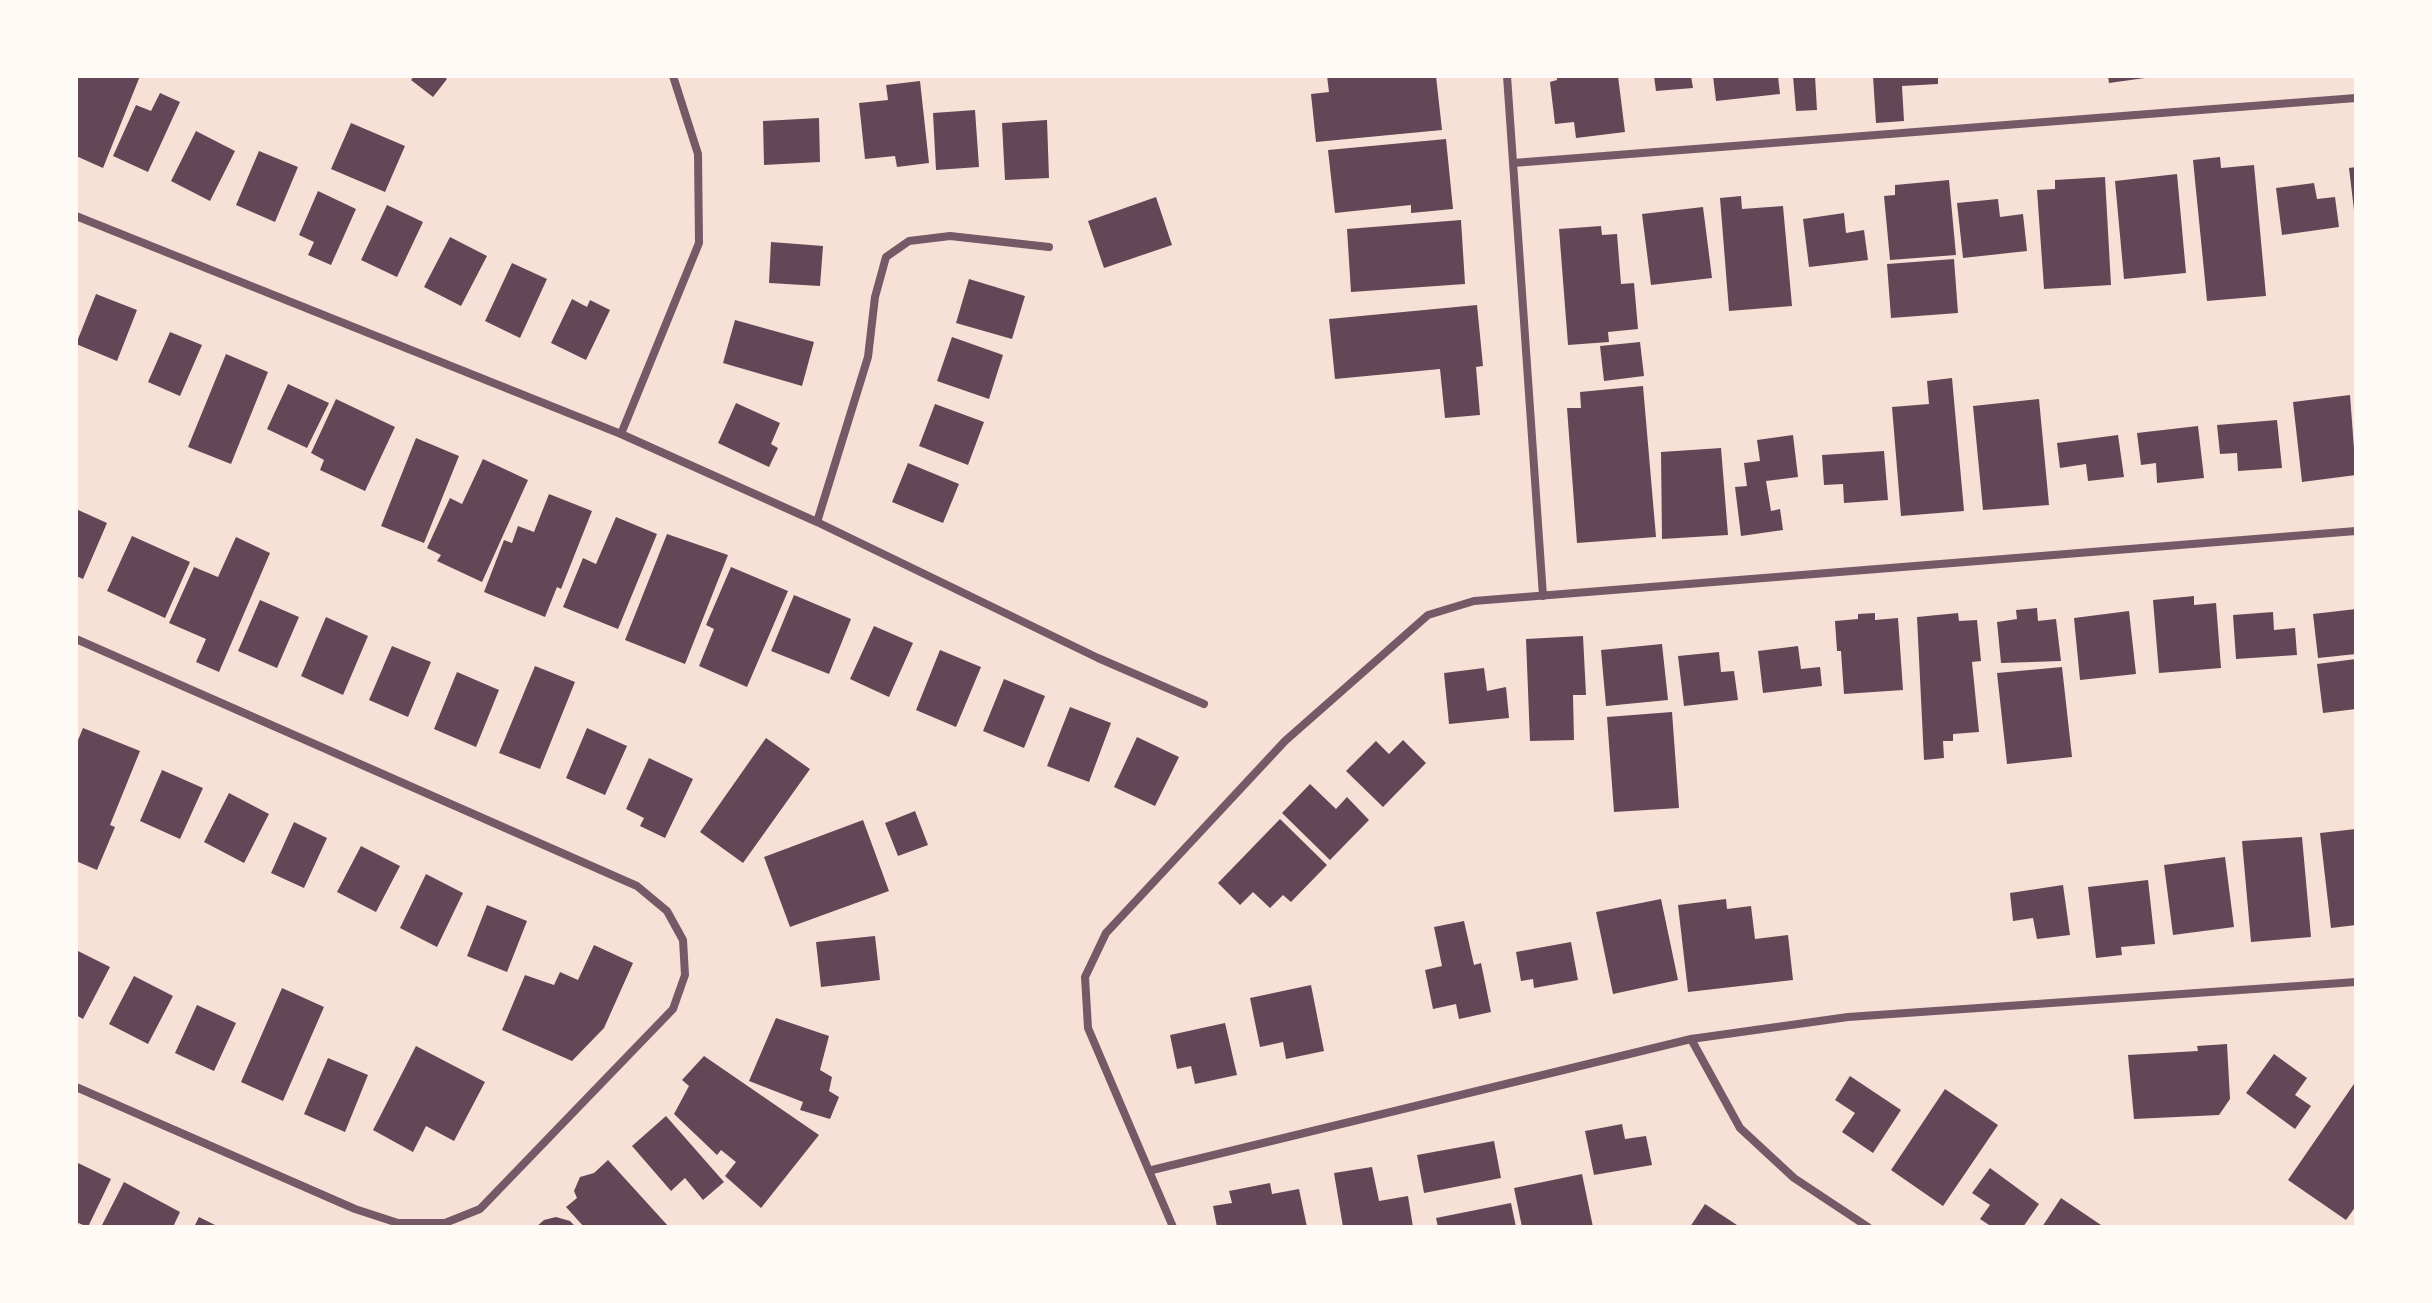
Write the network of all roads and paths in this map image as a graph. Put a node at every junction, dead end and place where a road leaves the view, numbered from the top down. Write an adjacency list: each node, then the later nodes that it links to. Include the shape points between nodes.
1 (673, 76): 7 (street, via 698,154 699,243)
2 (1507, 76): 4 (street)
3 (2356, 98): 4 (street)
4 (1513, 163): 10 (street)
5 (76, 216): 7 (street)
6 (1049, 247): 8 (street, via 950,236 909,241 886,257 868,357)
7 (621, 434): 8 (street)
8 (817, 522): 12 (street)
9 (2356, 531): 10 (street)
10 (1543, 596): 16 (street, via 1474,601 1428,615 1285,741 1106,933 1085,977 1088,1028)
11 (76, 639): 15 (street, via 637,886 667,911 683,940 685,975 673,1009 480,1209 445,1223 398,1223 355,1209)
12 (1204, 704)
13 (2356, 982): 14 (street, via 1848,1017)
14 (1691, 1039): 16 (street); 18 (street, via 1740,1128 1794,1178)
15 (76, 1087)
16 (1152, 1170): 17 (street)
17 (1173, 1227)
18 (1868, 1227)

